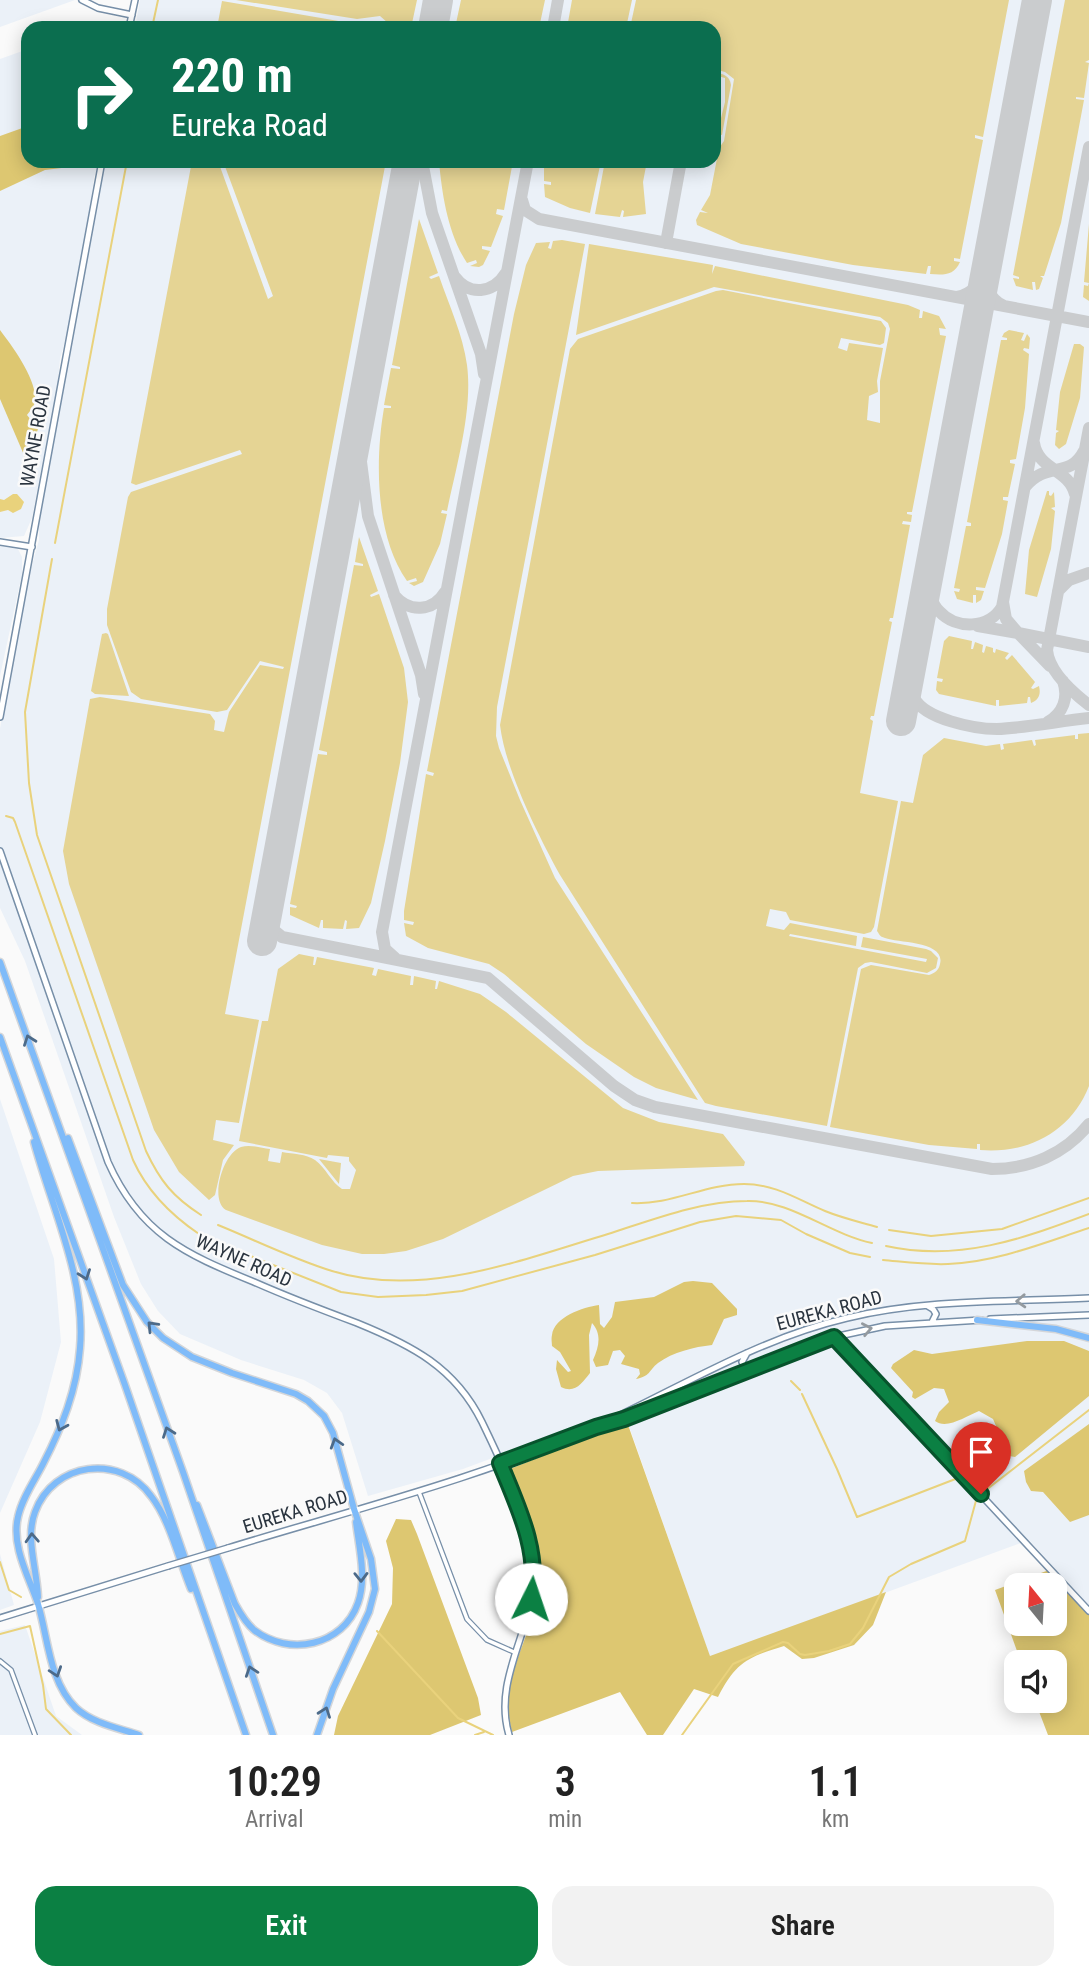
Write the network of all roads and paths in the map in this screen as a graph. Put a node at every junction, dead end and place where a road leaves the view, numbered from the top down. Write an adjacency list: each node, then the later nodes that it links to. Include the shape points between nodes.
1 (82, 0): 3 (main road)
2 (135, 0): 3 (main road)
3 (132, 15): 4 (main road)
4 (131, 21)
5 (101, 168): 7 (main road, WAYNE ROAD)
6 (0, 542): 7 (main road)
7 (32, 547): 8 (main road, WAYNE ROAD)
8 (0, 717)
9 (0, 851): 24 (main road, WAYNE ROAD, via 108,1162 135,1208 165,1238 196,1258 421,1353 443,1370 472,1405)
10 (0, 962): 12 (highway, one-way to 10)
11 (0, 1037): 13 (highway)
12 (45, 1085): 25 (highway, one-way to 12); 27 (highway, one-way to 12, via 333,1433 314,1405 296,1394 192,1357 163,1338 134,1304 113,1262)
13 (21, 1096): 28 (highway, one-way to 28, via 72,1266 81,1325 78,1375 71,1401 17,1521 18,1545); 31 (highway, one-way to 31)
14 (1089, 1298): 15 (main road, EUREKA ROAD, one-way to 15)
15 (927, 1306): 18 (main road, via 936,1314); 21 (main road, EUREKA ROAD, via 828,1322)
16 (1089, 1315): 17 (main road, EUREKA ROAD)
17 (977, 1320): 18 (main road, EUREKA ROAD); 20 (highway, via 1056,1329)
18 (929, 1323): 19 (main road, EUREKA ROAD, one-way to 18)
19 (834, 1337): 22 (main road, EUREKA ROAD); 29 (main road)
20 (1089, 1338)
21 (747, 1353): 22 (main road, via 743,1364); 23 (main road, EUREKA ROAD)
22 (751, 1369): 23 (main road, EUREKA ROAD)
23 (596, 1427): 24 (main road, EUREKA ROAD)
24 (500, 1463): 26 (main road, EUREKA ROAD); 32 (main road, WAYNE ROAD, via 532,1547 534,1580)
25 (183, 1472): 27 (highway, one-way to 25, via 362,1576 353,1614 341,1629 319,1642 286,1645 256,1631 241,1615); 37 (highway, one-way to 25)
26 (418, 1490): 27 (main road, EUREKA ROAD); 32 (street, via 467,1619 487,1640)
27 (354, 1509): 28 (main road, EUREKA ROAD, bridge); 38 (highway, one-way to 27, via 374,1599 374,1569)
28 (38, 1606): 30 (main road, EUREKA ROAD); 31 (highway, one-way to 31, via 31,1535 41,1498 67,1475 93,1468 116,1471 131,1477 152,1497); 35 (highway, one-way to 35, via 53,1662 75,1707 90,1718)
29 (1089, 1611)
30 (0, 1618)
31 (214, 1643): 36 (highway)
32 (514, 1652): 39 (main road, WAYNE ROAD, via 504,1697)
33 (0, 1661): 34 (street, via 12,1670)
34 (35, 1735)
35 (139, 1735)
36 (246, 1735)
37 (273, 1735)
38 (317, 1735)
39 (509, 1735)

